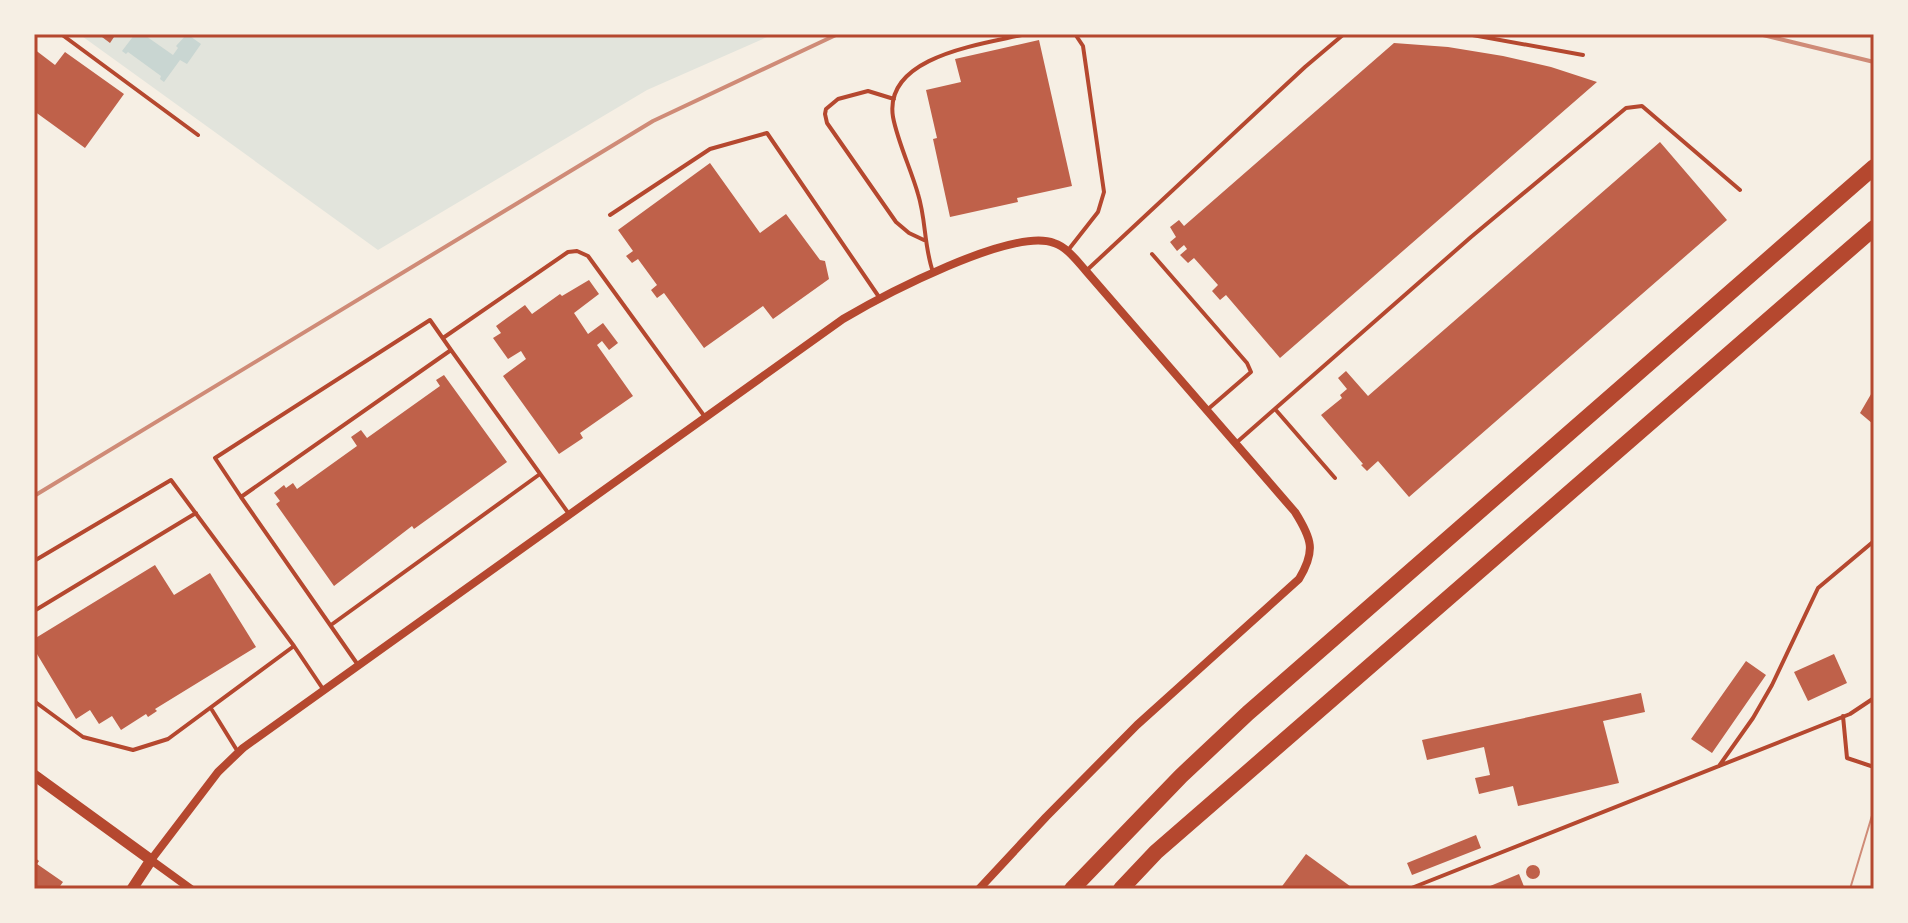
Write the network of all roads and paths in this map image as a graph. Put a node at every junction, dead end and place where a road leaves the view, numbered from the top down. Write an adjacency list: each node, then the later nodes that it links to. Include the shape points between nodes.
1 (61, 34): 8 (lane)
2 (1026, 34): 7 (lane, via 940,54 914,70)
3 (1075, 34): 14 (lane, via 1083,46 1104,192 1098,212)
4 (1344, 34): 16 (lane)
5 (1467, 34): 6 (lane)
6 (1583, 55)
7 (894, 99): 13 (lane, via 893,116 919,198); 13 (lane, via 868,91 838,99 826,109 827,123 896,222)
8 (198, 135)
9 (1874, 167): 49 (highway, via 1248,713)
10 (1740, 190): 21 (lane, via 1642,106 1626,108)
11 (610, 215): 18 (lane, via 710,149 767,133)
12 (1874, 228): 50 (highway, via 1156,852)
13 (926, 241): 17 (lane)
14 (1068, 251): 16 (street); 17 (street, via 1040,240 1017,242)
15 (1152, 254): 22 (lane, via 1251,372)
16 (1086, 271): 22 (street)
17 (933, 272): 18 (street)
18 (879, 297): 23 (street)
19 (443, 338): 20 (lane); 23 (lane, via 568,252 577,251 588,256); 27 (lane, via 430,320 215,458)
20 (451, 350): 25 (lane); 27 (lane)
21 (1275, 409): 24 (lane); 26 (lane)
22 (1207, 410): 24 (street)
23 (705, 417): 29 (street)
24 (1236, 443): 48 (street, via 1295,512 1307,532 1310,562 1265,612 1137,725)
25 (540, 474): 29 (lane); 33 (lane)
26 (1335, 478)
27 (241, 497): 33 (lane)
28 (196, 513): 31 (lane, via 171,480); 32 (lane); 34 (lane)
29 (570, 516): 35 (street)
30 (1874, 541): 42 (lane, via 1818,588 1772,685)
31 (34, 561)
32 (34, 611)
33 (331, 625): 35 (lane)
34 (294, 646): 36 (lane); 39 (lane)
35 (358, 665): 36 (street)
36 (323, 689): 41 (street)
37 (1874, 698): 40 (lane)
38 (34, 701): 39 (lane, via 83,737 133,750 168,739)
39 (212, 709): 41 (lane)
40 (1843, 716): 42 (lane); 43 (lane, via 1847,758)
41 (238, 752): 45 (street)
42 (1719, 766): 51 (lane)
43 (1874, 767)
44 (34, 775): 45 (street)
45 (151, 860): 46 (street); 47 (street)
46 (132, 889)
47 (191, 889)
48 (979, 889)
49 (1072, 889)
50 (1121, 889)
51 (1409, 889)

